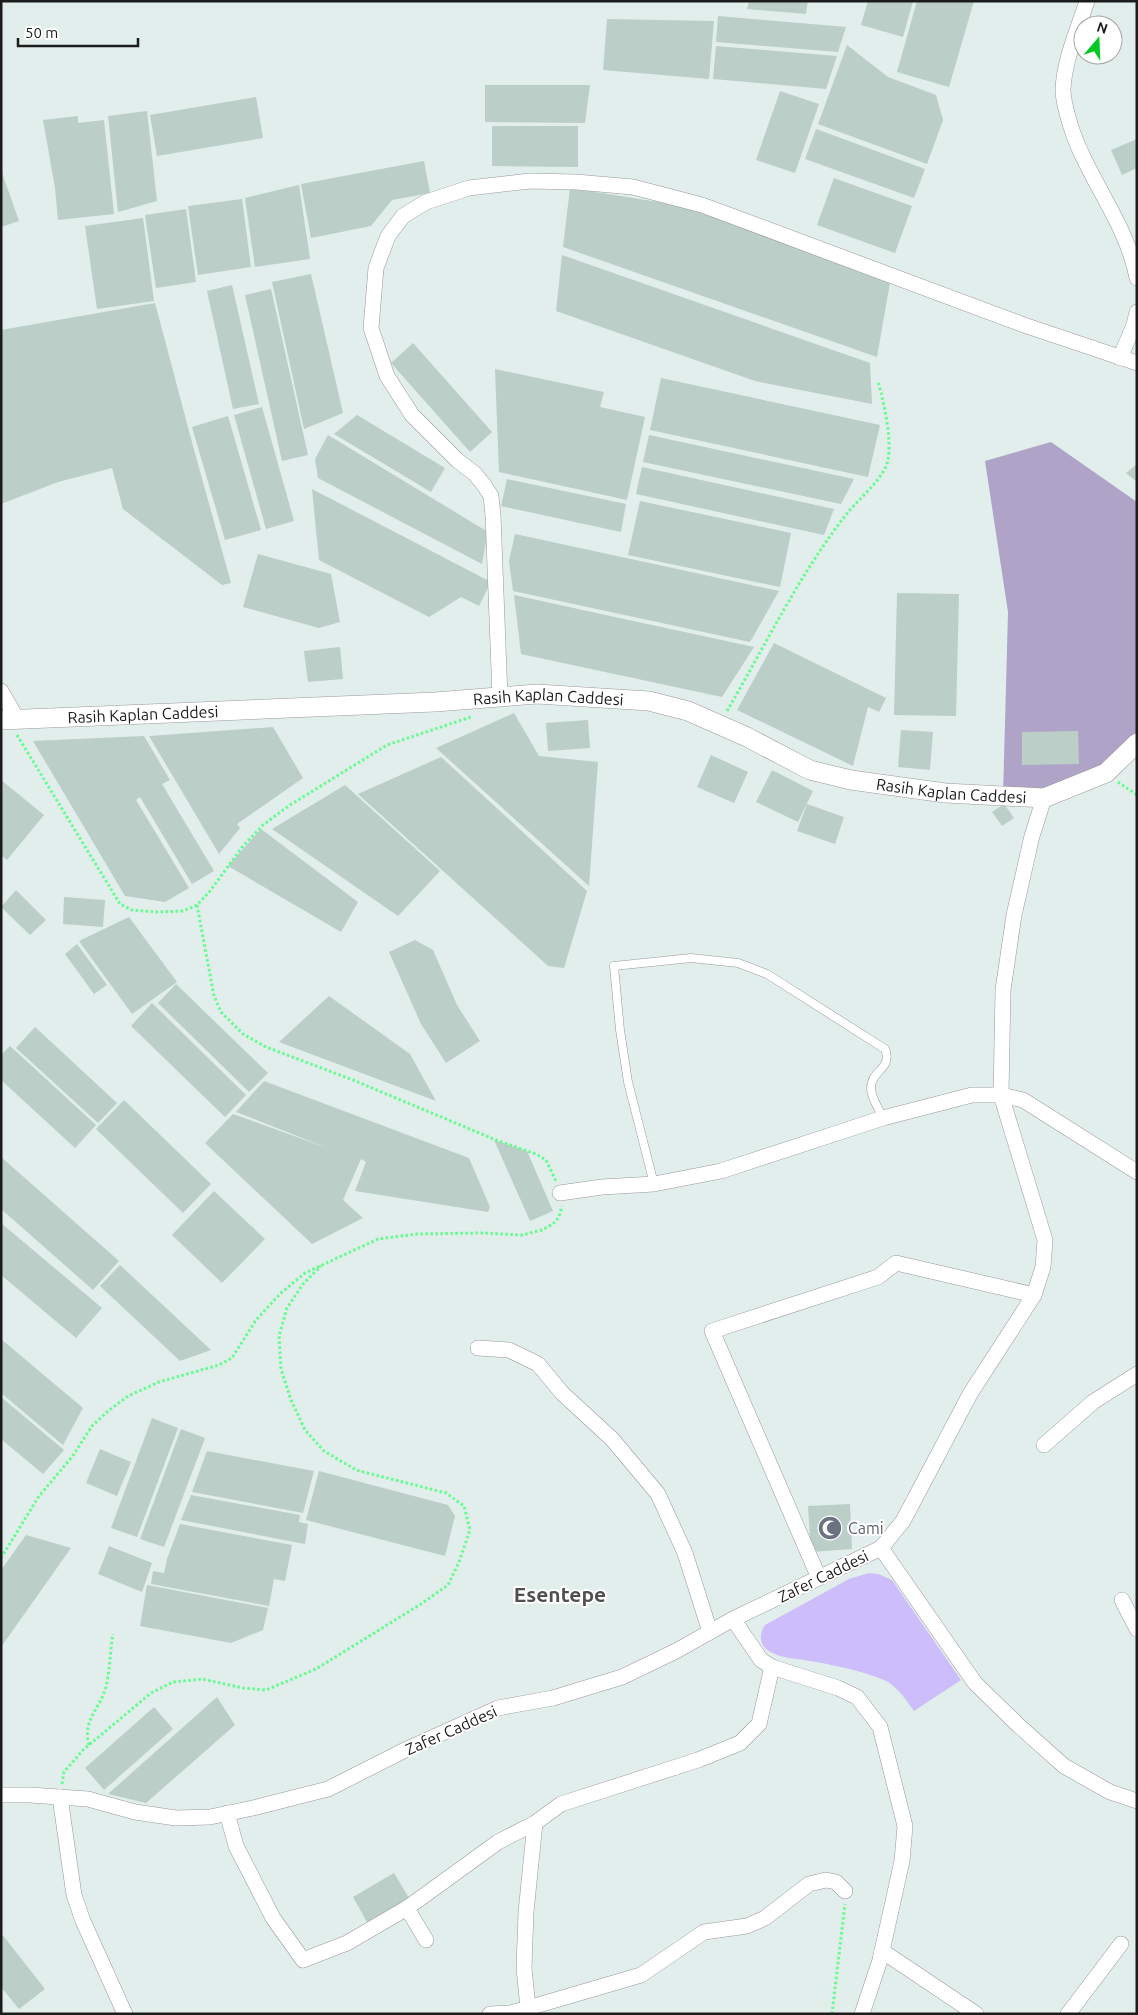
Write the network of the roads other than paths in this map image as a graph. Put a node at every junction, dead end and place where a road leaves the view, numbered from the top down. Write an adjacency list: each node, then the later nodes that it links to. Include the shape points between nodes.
1 (1087, 1): 2 (street, via 1067,68 1063,91 1066,112 1075,140 1123,237)
2 (1137, 278)
3 (1137, 312): 4 (street)
4 (1120, 358): 5 (street); 7 (street, via 702,204 633,187 530,181 469,188 426,202 403,216 388,236 376,268 371,328 387,376 412,415 457,460 476,474 490,496)
5 (1137, 363)
6 (1, 691): 8 (street)
7 (500, 697): 8 (street, Rasih Kaplan Caddesi); 10 (street, Rasih Kaplan Caddesi, via 537,694 649,701 688,711 810,770 851,780 945,793)
8 (8, 719)
9 (1137, 743): 10 (street, Rasih Kaplan Caddesi, via 1106,773)
10 (1044, 798): 11 (street, via 1032,836 1011,934 1003,990)
11 (1001, 1095): 12 (street, via 972,1095); 13 (street, via 1023,1100); 16 (street, via 1045,1240 1043,1267)
12 (883, 1118): 14 (street, via 721,1172); 14 (lane, via 871,1088 873,1080 886,1064 885,1049 767,974 738,963 706,959 614,966 628,1082)
13 (1137, 1172)
14 (654, 1184): 15 (street)
15 (560, 1193)
16 (1034, 1295): 20 (street, via 970,1394 902,1522); 21 (street, via 896,1263 878,1277 712,1331)
17 (478, 1348): 25 (street, via 509,1350 538,1364 562,1394 612,1439 653,1487 685,1553)
18 (1137, 1374): 19 (street, via 1093,1402)
19 (1044, 1445)
20 (882, 1548): 21 (street, Zafer Caddesi); 29 (street, via 975,1683 1064,1766 1110,1792)
21 (818, 1578): 23 (street, Zafer Caddesi)
22 (1122, 1600): 24 (street)
23 (733, 1620): 25 (street, Zafer Caddesi); 26 (street, via 761,1660)
24 (1137, 1629)
25 (710, 1632): 30 (street, Zafer Caddesi, via 622,1678 553,1698 498,1708 328,1789)
26 (772, 1667): 31 (street, via 759,1724 740,1743 698,1760 561,1804); 36 (street, via 857,1697 880,1727 905,1826 902,1861)
27 (1, 1795): 28 (street, Zafer Caddesi)
28 (60, 1797): 30 (street, Zafer Caddesi, via 88,1799 135,1812 176,1818); 38 (street, via 74,1895)
29 (1137, 1802)
30 (227, 1813): 33 (street, via 236,1846 273,1918 303,1960 347,1944)
31 (534, 1823): 33 (street, via 498,1842); 37 (street, via 524,1968)
32 (845, 1891): 37 (street, via 836,1882 826,1880 809,1884 765,1918 747,1926 704,1932 641,1975)
33 (407, 1908): 34 (street)
34 (426, 1940)
35 (1121, 1944): 42 (street)
36 (882, 1951): 40 (street); 41 (street)
37 (528, 2008): 39 (street)
38 (125, 2014)
39 (490, 2014)
40 (862, 2014)
41 (976, 2014)
42 (1068, 2014)

